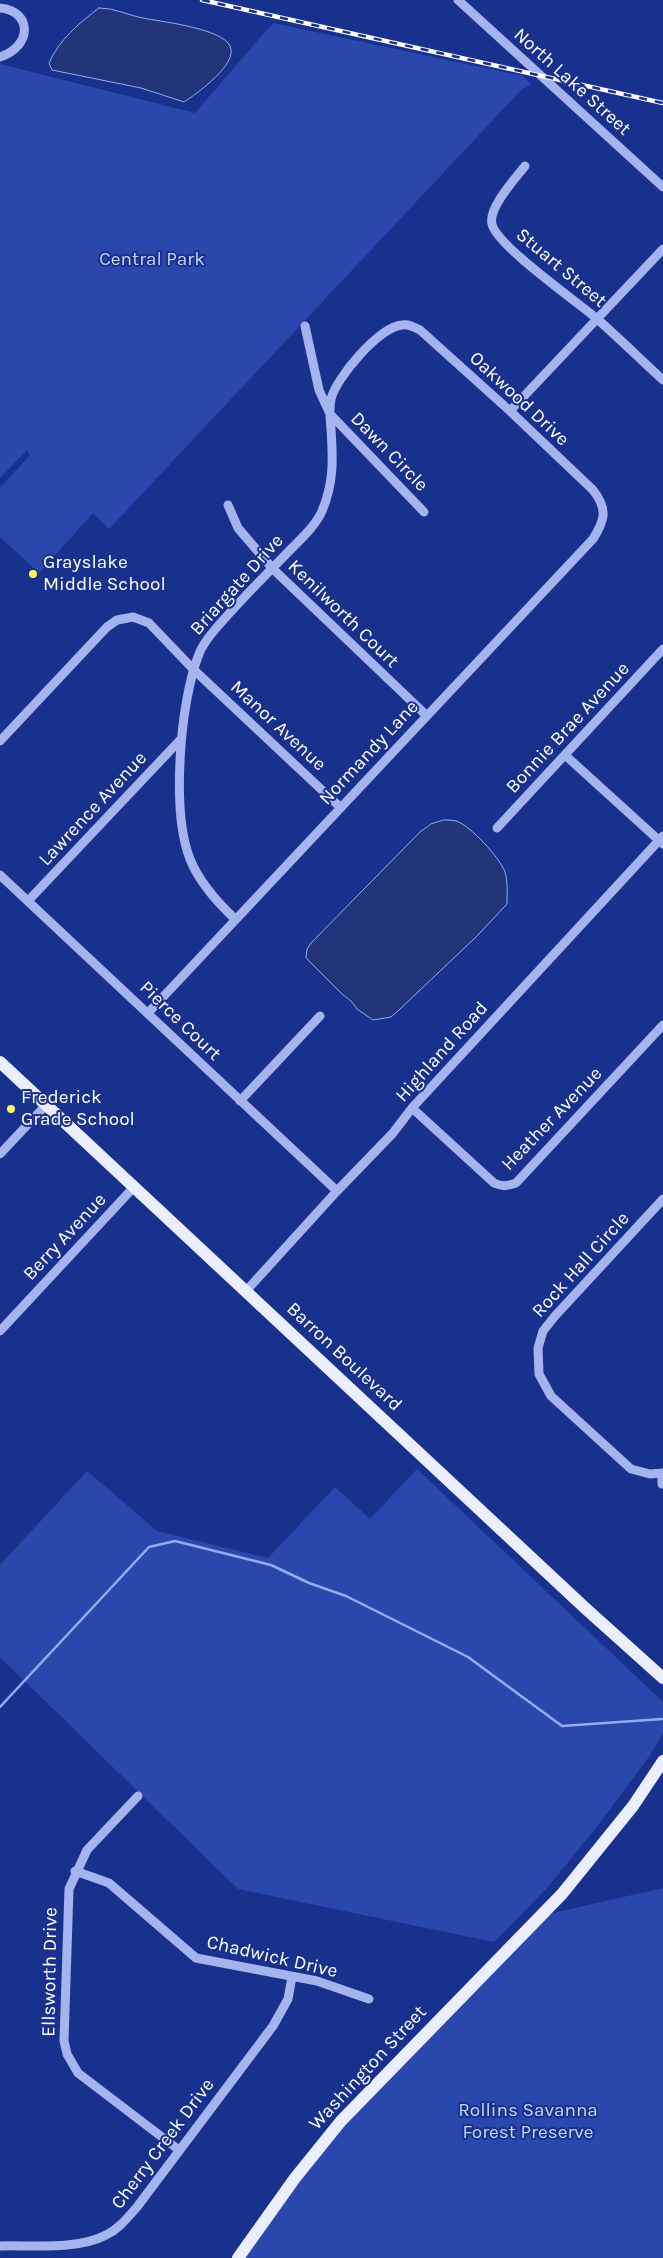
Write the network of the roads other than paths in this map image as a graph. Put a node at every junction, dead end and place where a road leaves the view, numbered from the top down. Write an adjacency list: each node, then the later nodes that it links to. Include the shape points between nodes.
1 (461, 1): 5 (street, North Lake Street)
2 (0, 8): 3 (street, via 16,15 24,30 20,46)
3 (0, 57)
4 (525, 166): 7 (street, Stuart Street, via 494,208 492,225 498,237 514,252)
5 (663, 188)
6 (663, 249): 7 (street)
7 (598, 320): 10 (street, Stuart Street); 11 (street)
8 (401, 325): 11 (street, Oakwood Drive, via 420,330); 12 (street, Briargate Drive, via 374,341 344,373 334,387)
9 (305, 326): 12 (street, Briargate Drive, via 319,390)
10 (663, 380)
11 (510, 411): 14 (street, Oakwood Drive, via 594,490)
12 (330, 414): 15 (street, Dawn Circle); 16 (street, Briargate Drive, via 333,469 330,491 321,514)
13 (228, 505): 16 (street, Kenilworth Court, via 238,528)
14 (603, 510): 19 (street, Normandy Lane, via 602,524 593,539)
15 (424, 512)
16 (273, 569): 18 (street, Briargate Drive, via 213,632 199,651); 19 (street, Kenilworth Court)
17 (663, 649): 22 (street, Bonnie Brae Avenue)
18 (193, 669): 20 (street, Briargate Drive); 21 (street, Manor Avenue, via 149,623 133,616 117,620); 23 (street, Manor Avenue)
19 (426, 716): 23 (street, Normandy Lane)
20 (181, 739): 27 (street, Lawrence Avenue); 28 (street, Briargate Drive, via 180,816 190,860 204,885)
21 (0, 741)
22 (565, 755): 24 (street, Bonnie Brae Avenue); 25 (street)
23 (340, 806): 28 (street, Normandy Lane)
24 (497, 828)
25 (662, 840): 35 (street, Highland Road)
26 (0, 875): 27 (street, Pierce Court)
27 (28, 901): 29 (street, Pierce Court)
28 (235, 919): 29 (street, Normandy Lane)
29 (148, 1013): 33 (street, Pierce Court)
30 (320, 1016): 33 (street)
31 (663, 1024): 35 (street, Heather Avenue, via 516,1183 508,1186 494,1183)
32 (0, 1062): 34 (main road, Barron Boulevard)
33 (240, 1101): 38 (street, Pierce Court)
34 (46, 1105): 36 (street); 37 (main road, Barron Boulevard)
35 (412, 1108): 38 (street, Highland Road, via 393,1133)
36 (0, 1154)
37 (134, 1187): 40 (main road, Barron Boulevard); 41 (street, Berry Avenue)
38 (337, 1191): 40 (street, Highland Road)
39 (663, 1199): 42 (street, Rock Hall Circle, via 555,1316 543,1331 534,1359 551,1396 622,1462 639,1472)
40 (246, 1291): 44 (main road, Barron Boulevard)
41 (0, 1331)
42 (663, 1473): 43 (street)
43 (662, 1484)
44 (663, 1678)
45 (663, 1761): 52 (main road, Washington Street, via 633,1806 562,1894 341,2121 295,2178)
46 (138, 1796): 47 (street, Ellsworth Drive, via 87,1850)
47 (76, 1871): 48 (street, Chadwick Drive, via 109,1883 196,1958); 50 (street, Ellsworth Drive, via 67,1901 64,2041 67,2054 78,2073)
48 (292, 1977): 49 (street, Chadwick Drive, via 317,1981); 50 (street, Cherry Creek Drive, via 283,2011)
49 (369, 1998)
50 (179, 2150): 51 (street, Cherry Creek Drive, via 137,2207 108,2234 74,2244)
51 (0, 2246)
52 (238, 2258)

